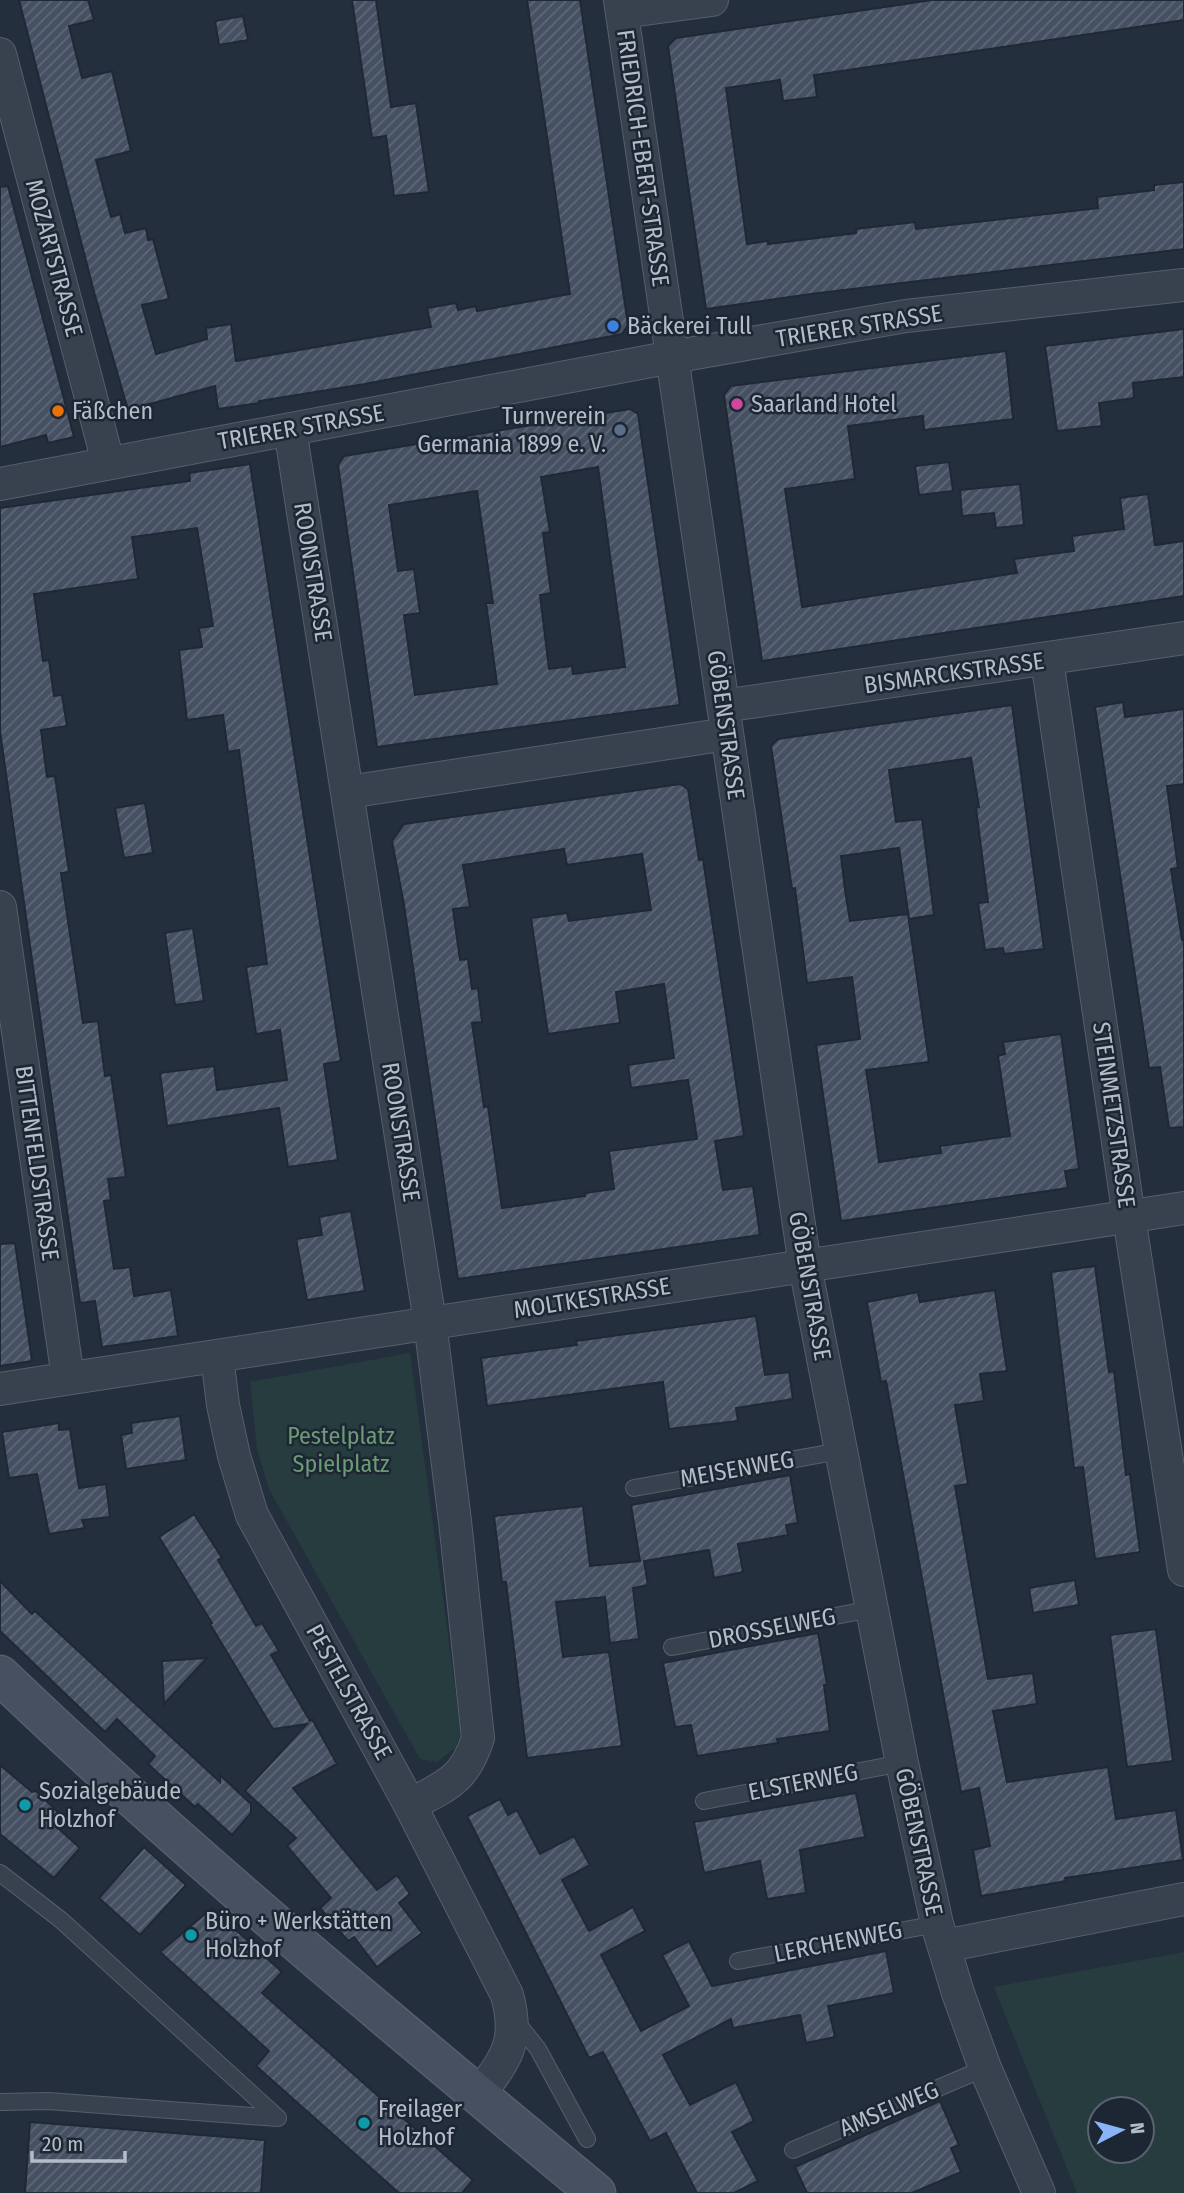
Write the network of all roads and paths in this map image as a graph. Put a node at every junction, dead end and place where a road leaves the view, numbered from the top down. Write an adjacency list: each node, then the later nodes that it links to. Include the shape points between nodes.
1 (712, 0): 2 (street)
2 (621, 6): 5 (street, FRIEDRICH-EBERT-STRASSE)
3 (0, 54): 7 (street, MOZARTSTRASSE)
4 (1184, 285): 5 (street, TRIERER STRASSE, via 906,316)
5 (672, 357): 6 (street, TRIERER STRASSE); 11 (street, GÖBENSTRASSE)
6 (290, 429): 7 (street, TRIERER STRASSE); 12 (street, ROONSTRASSE)
7 (108, 462): 8 (street, TRIERER STRASSE)
8 (0, 484)
9 (1184, 638): 10 (street, BISMARCKSTRASSE)
10 (1047, 660): 11 (street, BISMARCKSTRASSE); 15 (street, STEINMETZSTRASSE)
11 (725, 720): 12 (street, BISMARCKSTRASSE); 16 (street, GÖBENSTRASSE)
12 (348, 792): 17 (street, ROONSTRASSE)
13 (0, 907): 19 (street, BITTENFELDSTRASSE)
14 (1184, 1208): 15 (street, MOLTKESTRASSE)
15 (1129, 1217): 16 (street, MOLTKESTRASSE); 23 (street, STEINMETZSTRASSE)
16 (805, 1266): 17 (street, MOLTKESTRASSE); 21 (street, GÖBENSTRASSE)
17 (430, 1322): 18 (street, MOLTKESTRASSE); 29 (street, ROONSTRASSE, via 478,1738 457,1780)
18 (217, 1356): 19 (street, MOLTKESTRASSE); 29 (street, PESTELSTRASSE, via 234,1456 253,1515)
19 (68, 1378): 20 (street, MOLTKESTRASSE)
20 (0, 1389)
21 (840, 1451): 22 (lane, MEISENWEG); 24 (street, GÖBENSTRASSE)
22 (634, 1488)
23 (1184, 1570)
24 (872, 1609): 25 (lane, DROSSELWEG); 27 (street, GÖBENSTRASSE)
25 (672, 1647)
26 (0, 1675): 36 (main road, via 184,1843)
27 (902, 1763): 28 (lane, ELSTERWEG); 32 (street, GÖBENSTRASSE)
28 (705, 1801)
29 (410, 1805): 34 (street, PESTELSTRASSE, via 507,1995)
30 (0, 1873): 37 (lane, via 61,1920 278,2118 48,2101)
31 (1184, 1899): 32 (street)
32 (941, 1935): 33 (lane, LERCHENWEG); 35 (street, GÖBENSTRASSE)
33 (738, 1961)
34 (513, 2017): 36 (street, PESTELSTRASSE, via 512,2039 502,2064); 38 (lane, PESTELSTRASSE, via 538,2049)
35 (985, 2068): 39 (lane, AMSELWEG); 41 (street, GÖBENSTRASSE)
36 (479, 2095): 40 (main road)
37 (0, 2102)
38 (587, 2139)
39 (793, 2150)
40 (596, 2193)
41 (1039, 2193)

